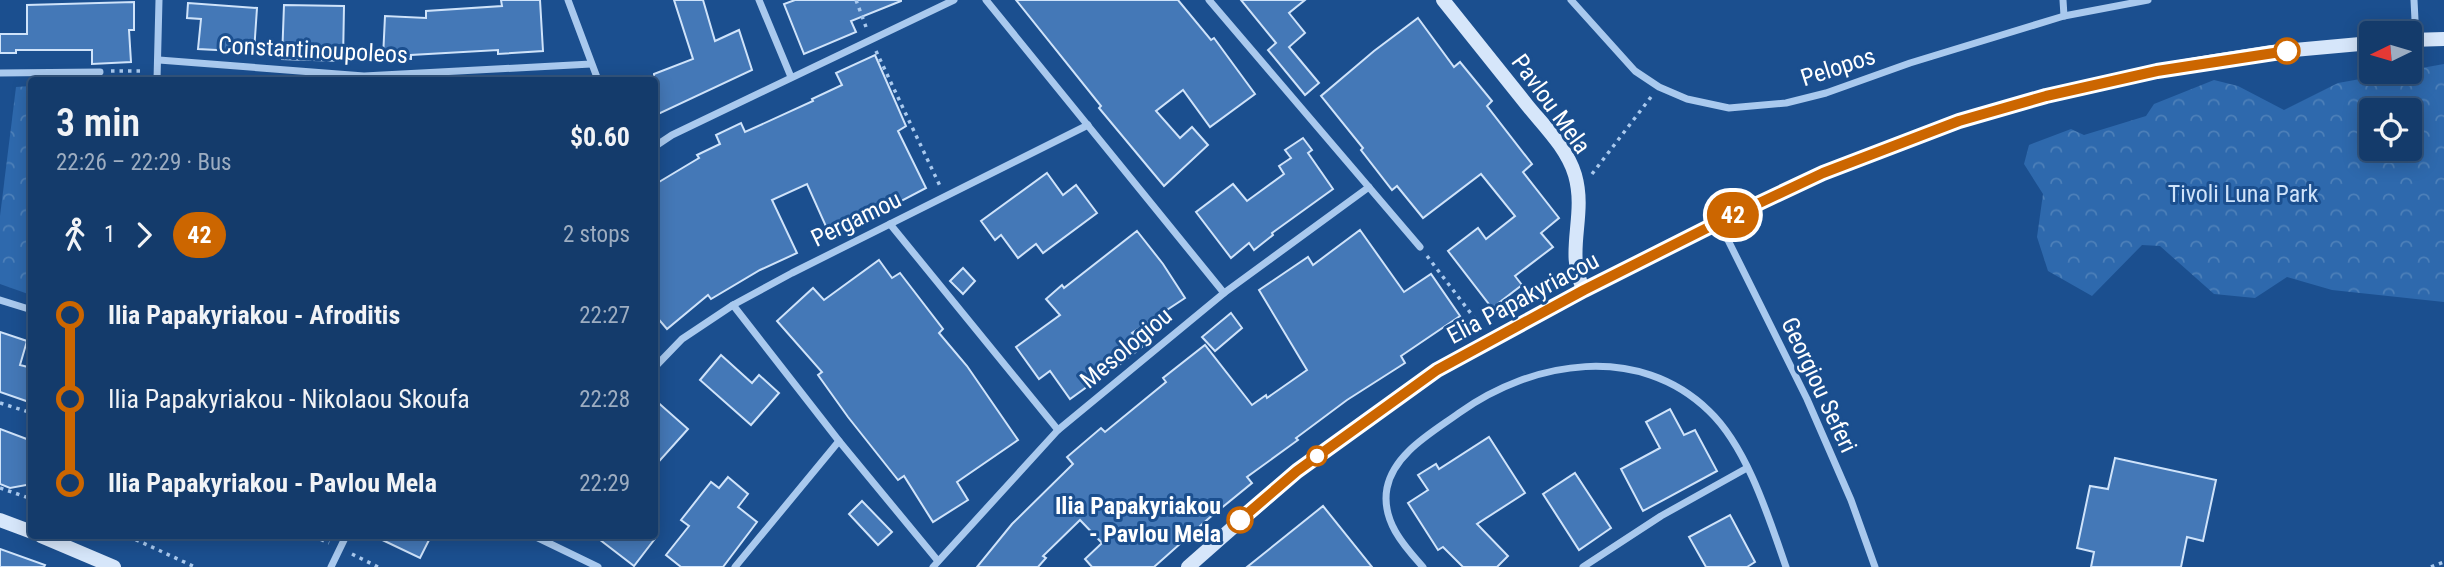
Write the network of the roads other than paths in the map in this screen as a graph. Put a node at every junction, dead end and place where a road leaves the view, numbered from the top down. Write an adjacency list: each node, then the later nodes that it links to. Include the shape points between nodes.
1 (159, 0): 17 (street)
2 (568, 0): 18 (street)
3 (759, 0): 25 (street)
4 (954, 0): 25 (street)
5 (986, 0): 26 (street)
6 (1209, 0): 28 (street)
7 (1443, 0): 32 (main road, Pavlou Mela, via 1556,141 1573,171 1579,221 1574,259)
8 (1571, 0): 12 (street, Pelopos, via 1635,71 1687,99 1729,108 1786,103 1826,93)
9 (2063, 0): 12 (street)
10 (2148, 0): 12 (street, Pelopos)
11 (2414, 0): 13 (street)
12 (2064, 16)
13 (2413, 21)
14 (2444, 39): 15 (main road)
15 (2422, 40)
16 (2359, 44): 29 (main road, Elia Papakyriacou, via 2215,61 2046,96 1871,153)
17 (159, 60): 21 (street); 22 (street, Constantinoupoleos)
18 (591, 64): 23 (street, Constantinoupoleos); 24 (street)
19 (100, 72): 20 (street)
20 (0, 73)
21 (157, 77)
22 (353, 77)
23 (380, 77)
24 (597, 77)
25 (791, 77): 27 (street)
26 (1088, 125): 30 (street, Pergamou); 33 (street)
27 (658, 144)
28 (1369, 187): 31 (street); 33 (street, Mesologiou)
29 (1719, 222): 32 (main road, Elia Papakyriacou); 55 (street, Georgiou Seferi, via 1807,399)
30 (890, 225): 35 (street, Pergamou); 38 (street)
31 (1420, 247)
32 (1584, 290): 52 (main road, Elia Papakyriacou, via 1437,370 1297,471)
33 (1224, 293): 38 (street, Mesologiou)
34 (0, 300): 36 (street)
35 (733, 305): 37 (street, Pergamou, via 682,339); 39 (street)
36 (28, 309)
37 (658, 364)
38 (1058, 430): 46 (street, Mesologiou)
39 (839, 441): 46 (street); 51 (street)
40 (1747, 468): 47 (street); 53 (street, via 1709,411 1673,385 1651,374 1609,366 1552,370 1465,409 1395,466 1387,489 1388,512 1393,530); 54 (street)
41 (0, 520): 42 (main road)
42 (28, 530)
43 (51, 539): 48 (main road)
44 (344, 539): 49 (street)
45 (543, 539): 50 (street)
46 (935, 564)
47 (1585, 566)
48 (114, 567)
49 (331, 567)
50 (598, 567)
51 (735, 567)
52 (1188, 567)
53 (1423, 567)
54 (1786, 567)
55 (1875, 567)

